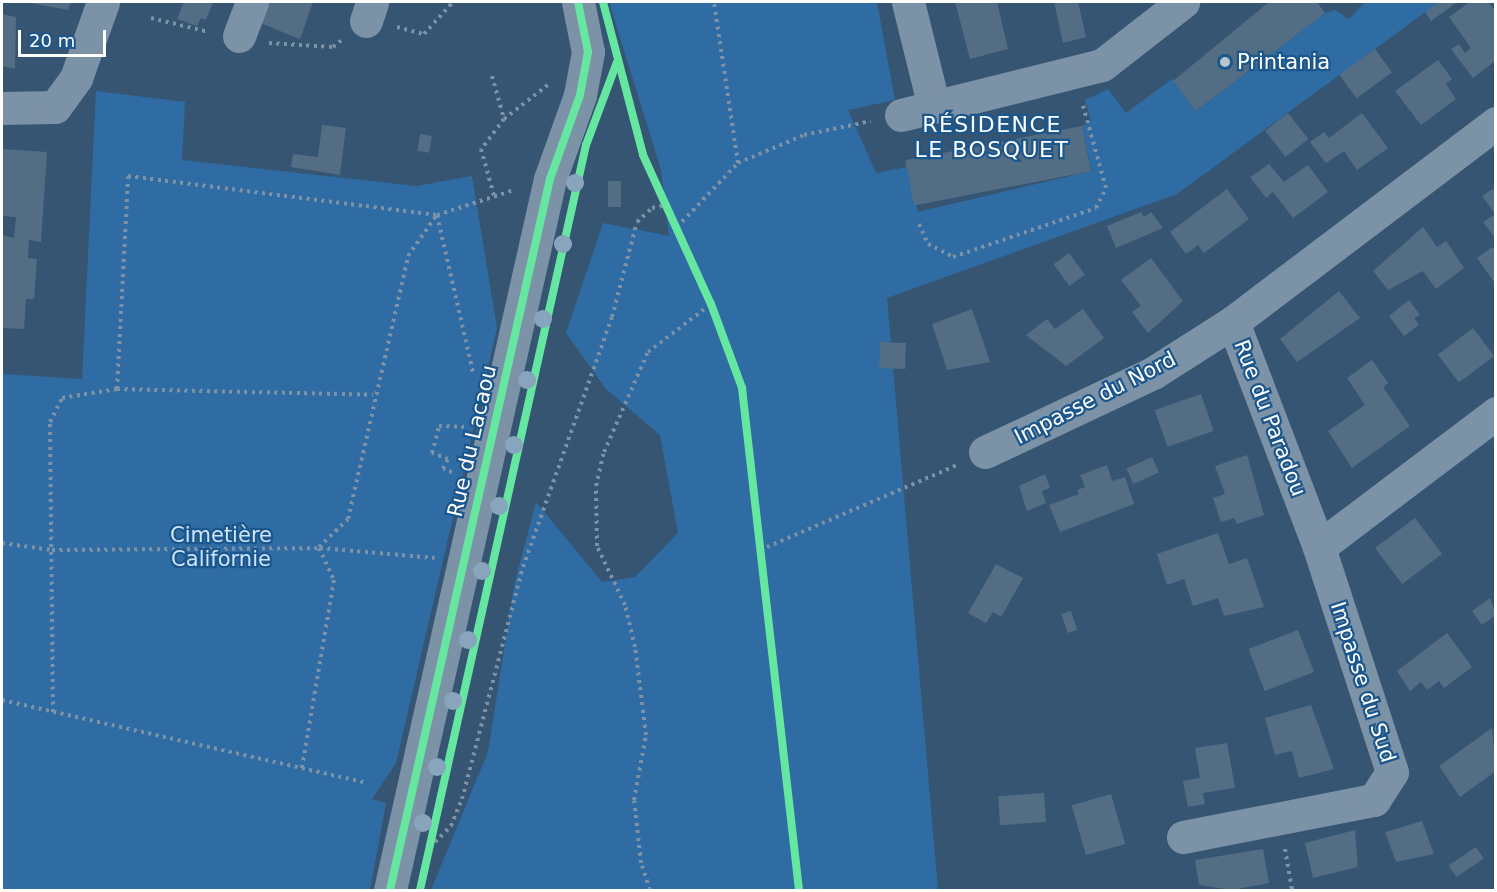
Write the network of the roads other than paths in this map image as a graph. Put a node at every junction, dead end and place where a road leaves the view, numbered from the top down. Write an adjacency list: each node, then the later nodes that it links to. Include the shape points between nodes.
1 (103, 2): 8 (street, via 76,78 55,107)
2 (252, 2): 6 (street)
3 (578, 2): 16 (street, Rue du Lacaou, via 588,52 580,95 549,178)
4 (908, 2): 7 (street)
5 (1183, 2): 7 (street, via 1102,65)
6 (239, 36)
7 (934, 107): 9 (street)
8 (2, 108)
9 (901, 115)
10 (1496, 123): 11 (street, Rue du Paradou)
11 (1233, 322): 13 (street, Impasse du Nord, via 1153,373); 14 (street, Rue du Paradou)
12 (1496, 413): 14 (street)
13 (985, 452)
14 (1319, 547): 15 (street, Impasse du Sud, via 1392,772 1374,800)
15 (1183, 837)
16 (390, 891)

